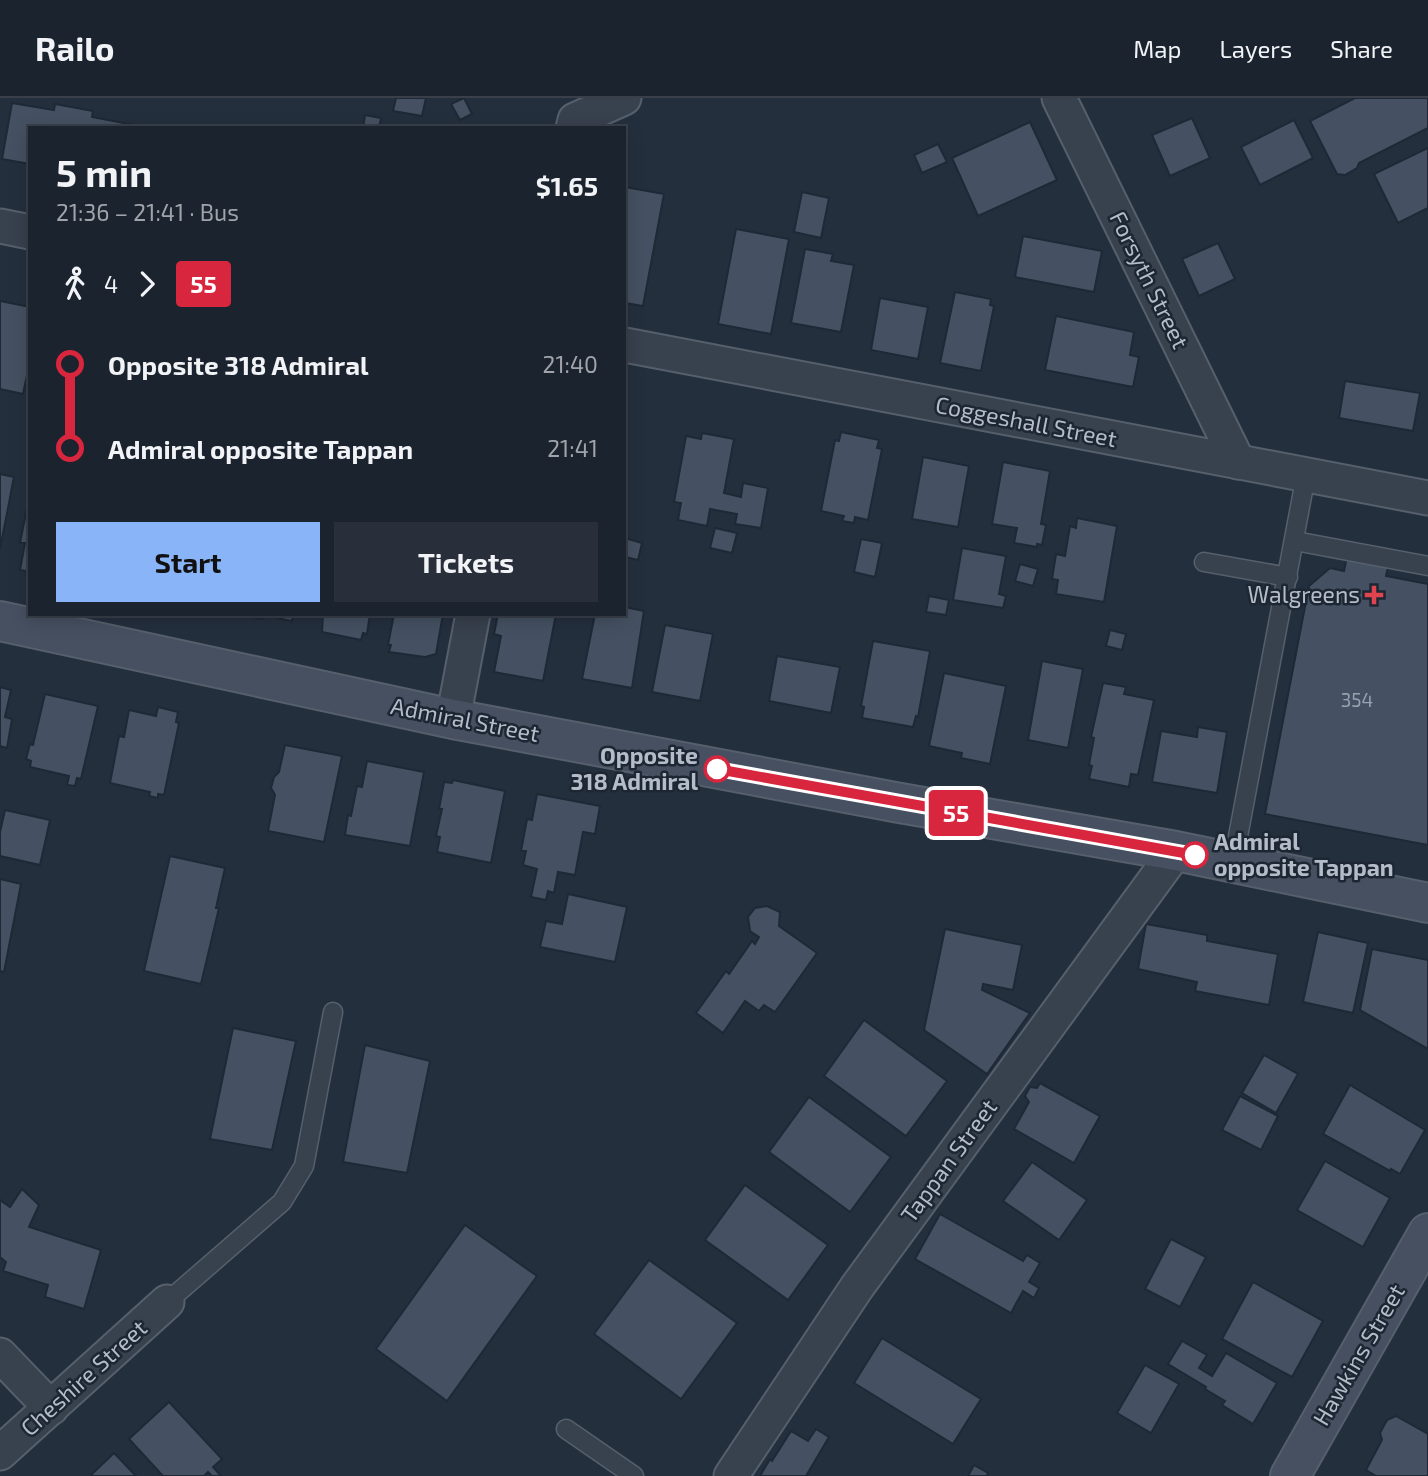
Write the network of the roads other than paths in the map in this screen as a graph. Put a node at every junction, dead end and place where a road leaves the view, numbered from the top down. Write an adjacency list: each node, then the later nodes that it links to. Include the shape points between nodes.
1 (624, 98): 3 (street, via 575,120)
2 (1059, 98): 7 (street, Forsyth Street)
3 (574, 126)
4 (0, 226): 5 (street)
5 (28, 232)
6 (626, 345): 7 (street, Coggeshall Street)
7 (1238, 462): 8 (street, Coggeshall Street)
8 (1306, 475): 9 (street, Coggeshall Street); 10 (lane)
9 (1428, 498)
10 (1295, 541): 12 (lane); 13 (lane)
11 (1204, 562): 13 (lane)
12 (1428, 566)
13 (1287, 577): 18 (lane)
14 (473, 616): 16 (street)
15 (0, 621): 16 (main road, Admiral Street)
16 (453, 719): 17 (main road, Admiral Street)
17 (1176, 851): 18 (main road, Admiral Street); 28 (street, Tappan Street, via 856,1287)
18 (1233, 863): 19 (main road, Admiral Street)
19 (1428, 903)
20 (333, 1012): 22 (lane, via 304,1166 282,1202)
21 (1427, 1239): 29 (main road, Hawkins Street)
22 (167, 1301): 24 (street, Cheshire Street)
23 (0, 1355): 24 (street)
24 (51, 1408): 26 (street, Cheshire Street)
25 (566, 1429): 27 (lane)
26 (0, 1453)
27 (634, 1476)
28 (730, 1476)
29 (1290, 1476)

